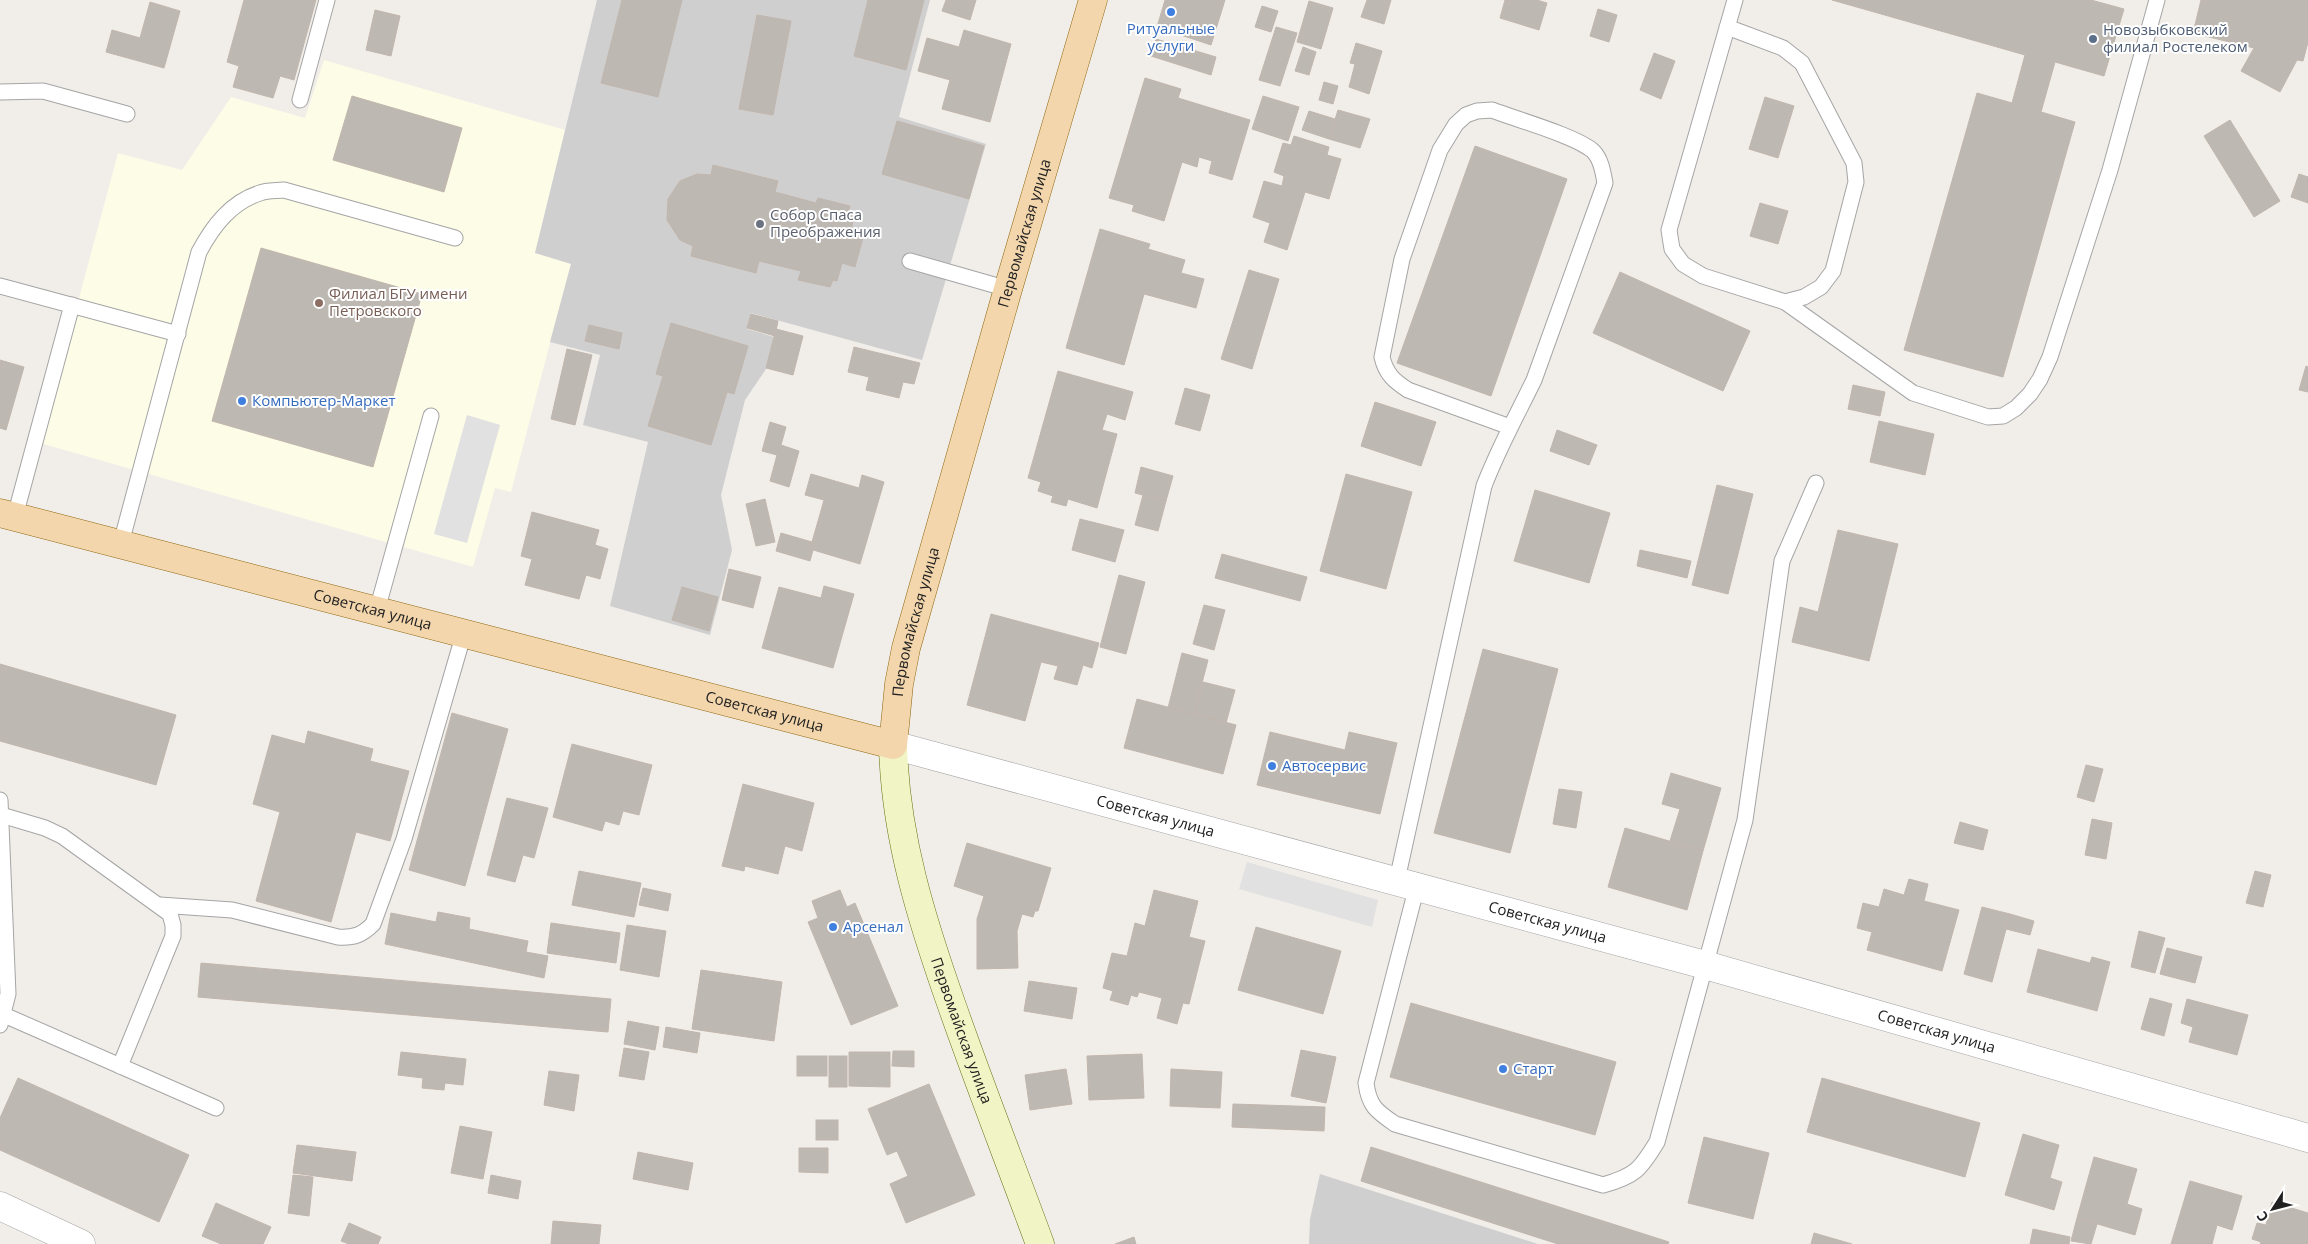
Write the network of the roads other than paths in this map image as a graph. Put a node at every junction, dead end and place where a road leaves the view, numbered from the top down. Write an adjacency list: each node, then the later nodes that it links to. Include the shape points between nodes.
1 (327, 0): 7 (lane)
2 (1093, 0): 12 (main road, Первомайская улица)
3 (1735, 0): 5 (lane)
4 (2157, 0): 13 (lane, via 2110,170 2050,357 2030,394 2016,408 2003,416 1988,417 1913,394)
5 (1727, 27): 13 (lane, via 1669,230 1672,249 1683,264 1703,276); 13 (lane, via 1783,48 1802,62 1854,163 1856,182 1833,271 1821,287 1804,298)
6 (0, 92): 8 (lane, via 43,91)
7 (300, 100)
8 (127, 114)
9 (455, 238): 15 (lane, via 284,190 261,192 233,207 211,229 199,252)
10 (910, 261): 12 (lane)
11 (0, 286): 14 (lane)
12 (1008, 289): 23 (main road, Первомайская улица, via 906,648)
13 (1785, 302)
14 (72, 305): 15 (lane); 19 (lane)
15 (178, 334): 20 (lane)
16 (431, 416): 21 (lane)
17 (1510, 427): 17 (lane, via 1408,390 1394,382 1382,357 1402,259 1440,150 1456,124 1477,111 1492,110 1580,142 1594,152 1605,183 1534,380); 25 (lane, via 1484,486)
18 (1816, 483): 27 (lane, via 1782,561 1745,820)
19 (7, 514): 20 (main road, Советская улица)
20 (121, 543): 21 (main road, Советская улица)
21 (377, 610): 22 (main road, Советская улица)
22 (464, 633): 23 (main road, Советская улица); 26 (lane, via 404,839 373,924 364,933 351,938 338,937 232,910)
23 (893, 745): 25 (street, Советская улица); 34 (street, Первомайская улица, via 894,788 900,829 927,933)
24 (0, 808): 26 (lane, via 62,836); 28 (lane, via 8,994)
25 (1407, 883): 27 (street, Советская улица); 27 (lane, via 1366,1083 1368,1099 1394,1124 1603,1185 1626,1178 1643,1165 1657,1142)
26 (160, 905): 29 (lane, via 170,914 173,936)
27 (1705, 965): 31 (street, Советская улица)
28 (2, 1020): 29 (lane)
29 (120, 1066): 30 (lane)
30 (216, 1108)
31 (2308, 1138)
32 (0, 1206): 33 (street)
33 (81, 1244)
34 (1040, 1244)

